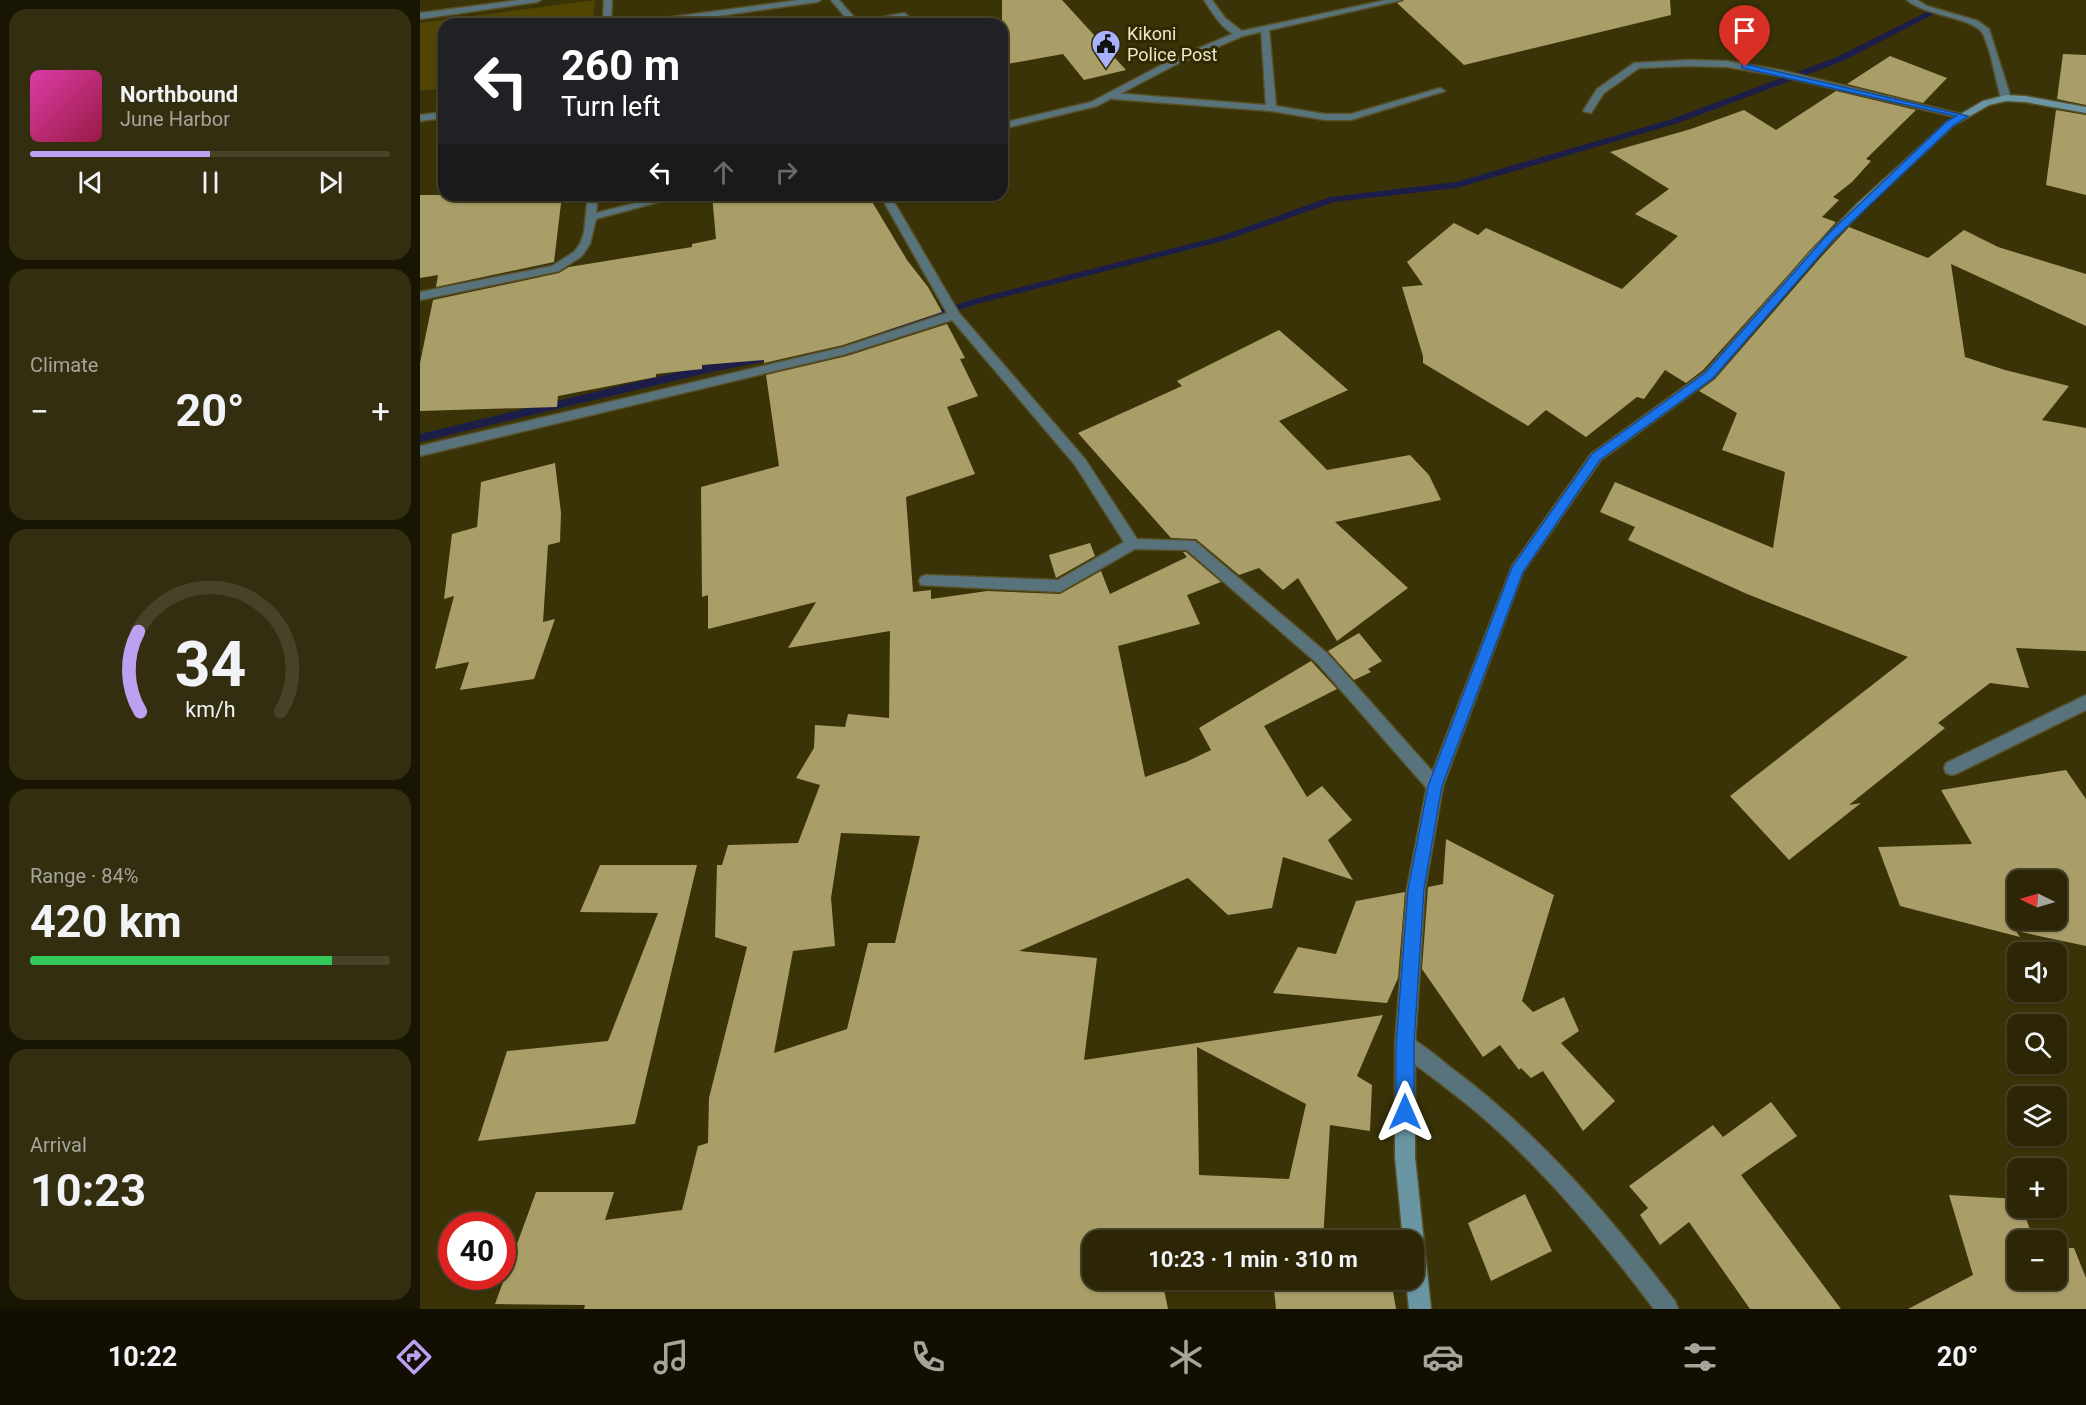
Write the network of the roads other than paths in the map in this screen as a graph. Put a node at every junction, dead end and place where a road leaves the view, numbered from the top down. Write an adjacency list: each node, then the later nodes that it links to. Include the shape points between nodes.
1 (537, 0): 8 (street)
2 (608, 0): 10 (street)
3 (817, 0): 11 (street)
4 (835, 0): 12 (street)
5 (1208, 0): 15 (street, via 1222,20)
6 (1398, 0): 14 (street)
7 (1911, 0): 18 (street, via 1924,8 1975,22 1986,31)
8 (420, 16)
9 (904, 16): 13 (street)
10 (607, 18)
11 (686, 18)
12 (851, 18)
13 (892, 18)
14 (1265, 29): 15 (street); 19 (street)
15 (1240, 34): 17 (street, via 1174,62)
16 (1440, 91): 19 (street, via 1351,117)
17 (1113, 96): 19 (street); 25 (street)
18 (2006, 98): 20 (street); 23 (street, via 1986,103)
19 (1272, 108)
20 (2086, 110)
21 (1588, 111): 23 (street, via 1600,91 1637,65 1689,63 1727,64 1780,73)
22 (438, 116): 24 (street)
23 (1964, 116): 37 (street, via 1950,124 1831,237 1709,375 1596,457 1517,570)
24 (420, 118)
25 (1008, 125)
26 (592, 201): 29 (street)
27 (655, 201): 29 (street)
28 (888, 201): 31 (street)
29 (591, 217): 30 (street, via 585,244 578,254 555,269)
30 (420, 296)
31 (954, 315): 32 (street, via 846,350); 33 (street, via 1080,462)
32 (420, 451)
33 (1133, 544): 34 (street, via 1060,586); 37 (street, via 1190,545 1323,659)
34 (926, 581)
35 (2086, 702): 36 (street)
36 (1952, 768)
37 (1435, 786): 38 (street, via 1416,889)
38 (1405, 1045): 39 (street, via 1405,1157); 40 (street, via 1497,1117 1559,1177)
39 (1420, 1309)
40 (1667, 1309)

